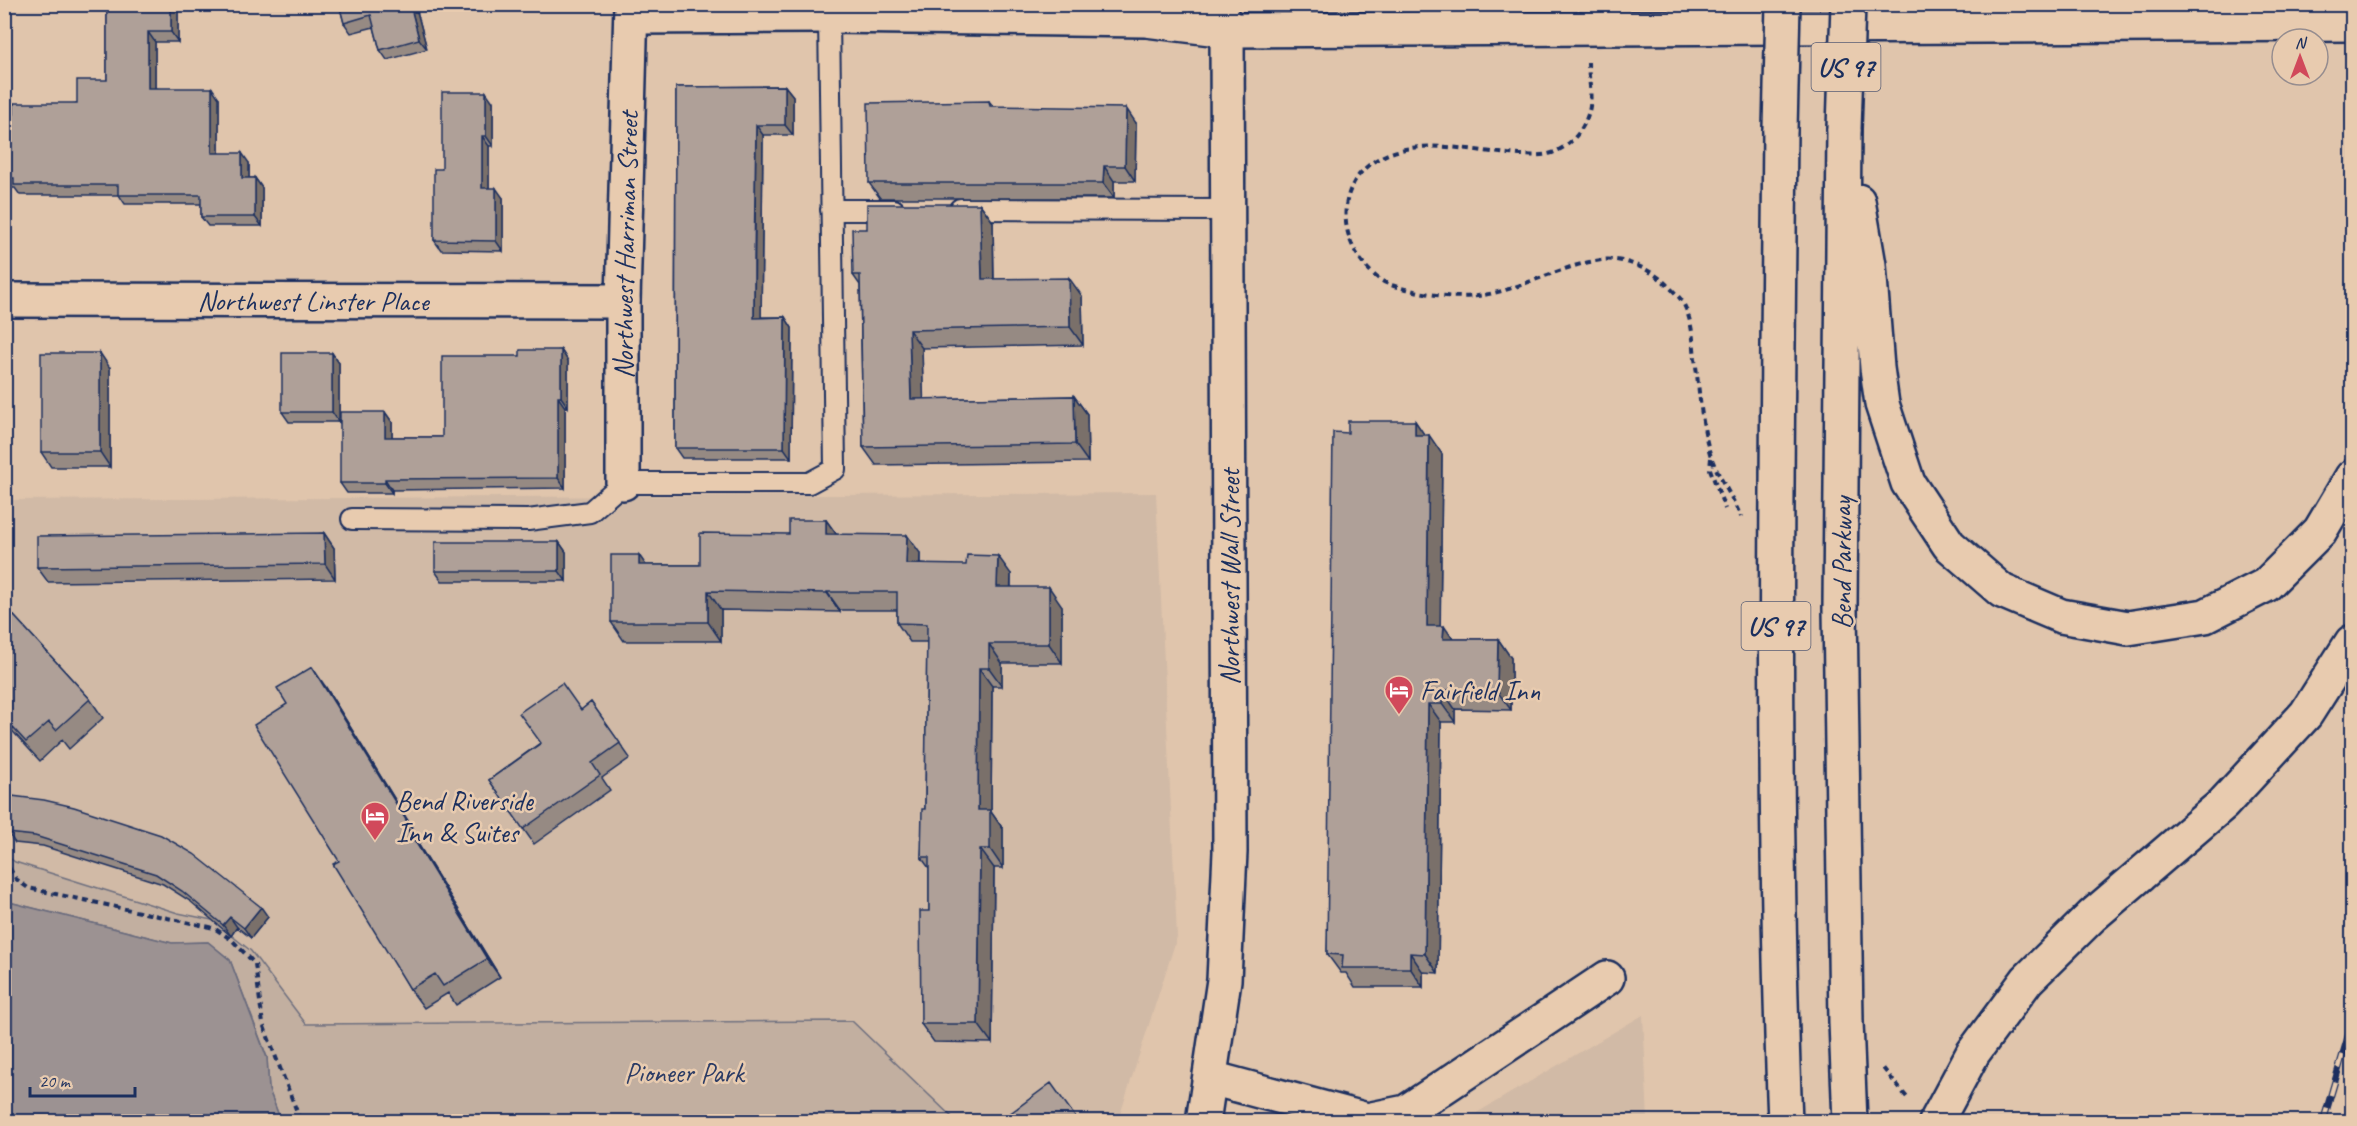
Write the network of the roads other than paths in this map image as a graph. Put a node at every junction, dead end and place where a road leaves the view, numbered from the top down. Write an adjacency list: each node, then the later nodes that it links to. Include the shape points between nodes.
1 (1783, 4): 22 (main road, US 97, bridge, via 1776,730)
2 (1848, 4): 7 (main road, Bend Parkway / US 97, bridge)
3 (631, 11): 5 (main road); 13 (main road, Northwest Harriman Street)
4 (1225, 13): 5 (main road, via 1146,20); 6 (main road, via 1586,28); 11 (main road, Northwest Wall Street)
5 (829, 16): 9 (lane)
6 (2352, 24)
7 (1844, 138): 14 (main road, via 1867,247 1882,404 1908,483 1949,545 2002,591 2061,616 2128,628 2205,616 2266,585 2320,531); 23 (main road, Bend Parkway / US 97, via 1840,608)
8 (947, 209): 11 (lane)
9 (831, 210): 10 (lane); 15 (lane, via 835,469 809,483)
10 (912, 210)
11 (1228, 210): 19 (main road, Northwest Wall Street, via 1230,852 1224,980)
12 (4, 300): 13 (main road, Northwest Linster Place)
13 (623, 301): 15 (main road, Northwest Harriman Street)
14 (2352, 477)
15 (623, 483): 16 (lane, via 590,512 528,520)
16 (352, 519)
17 (2352, 642): 20 (main road, via 2306,714 2223,804 2092,916 2027,980)
18 (1606, 978): 19 (main road, via 1406,1112 1367,1120)
19 (1211, 1078): 21 (main road, Northwest Wall Street)
20 (1924, 1112)
21 (1203, 1122)
22 (1785, 1122)
23 (1850, 1122)

